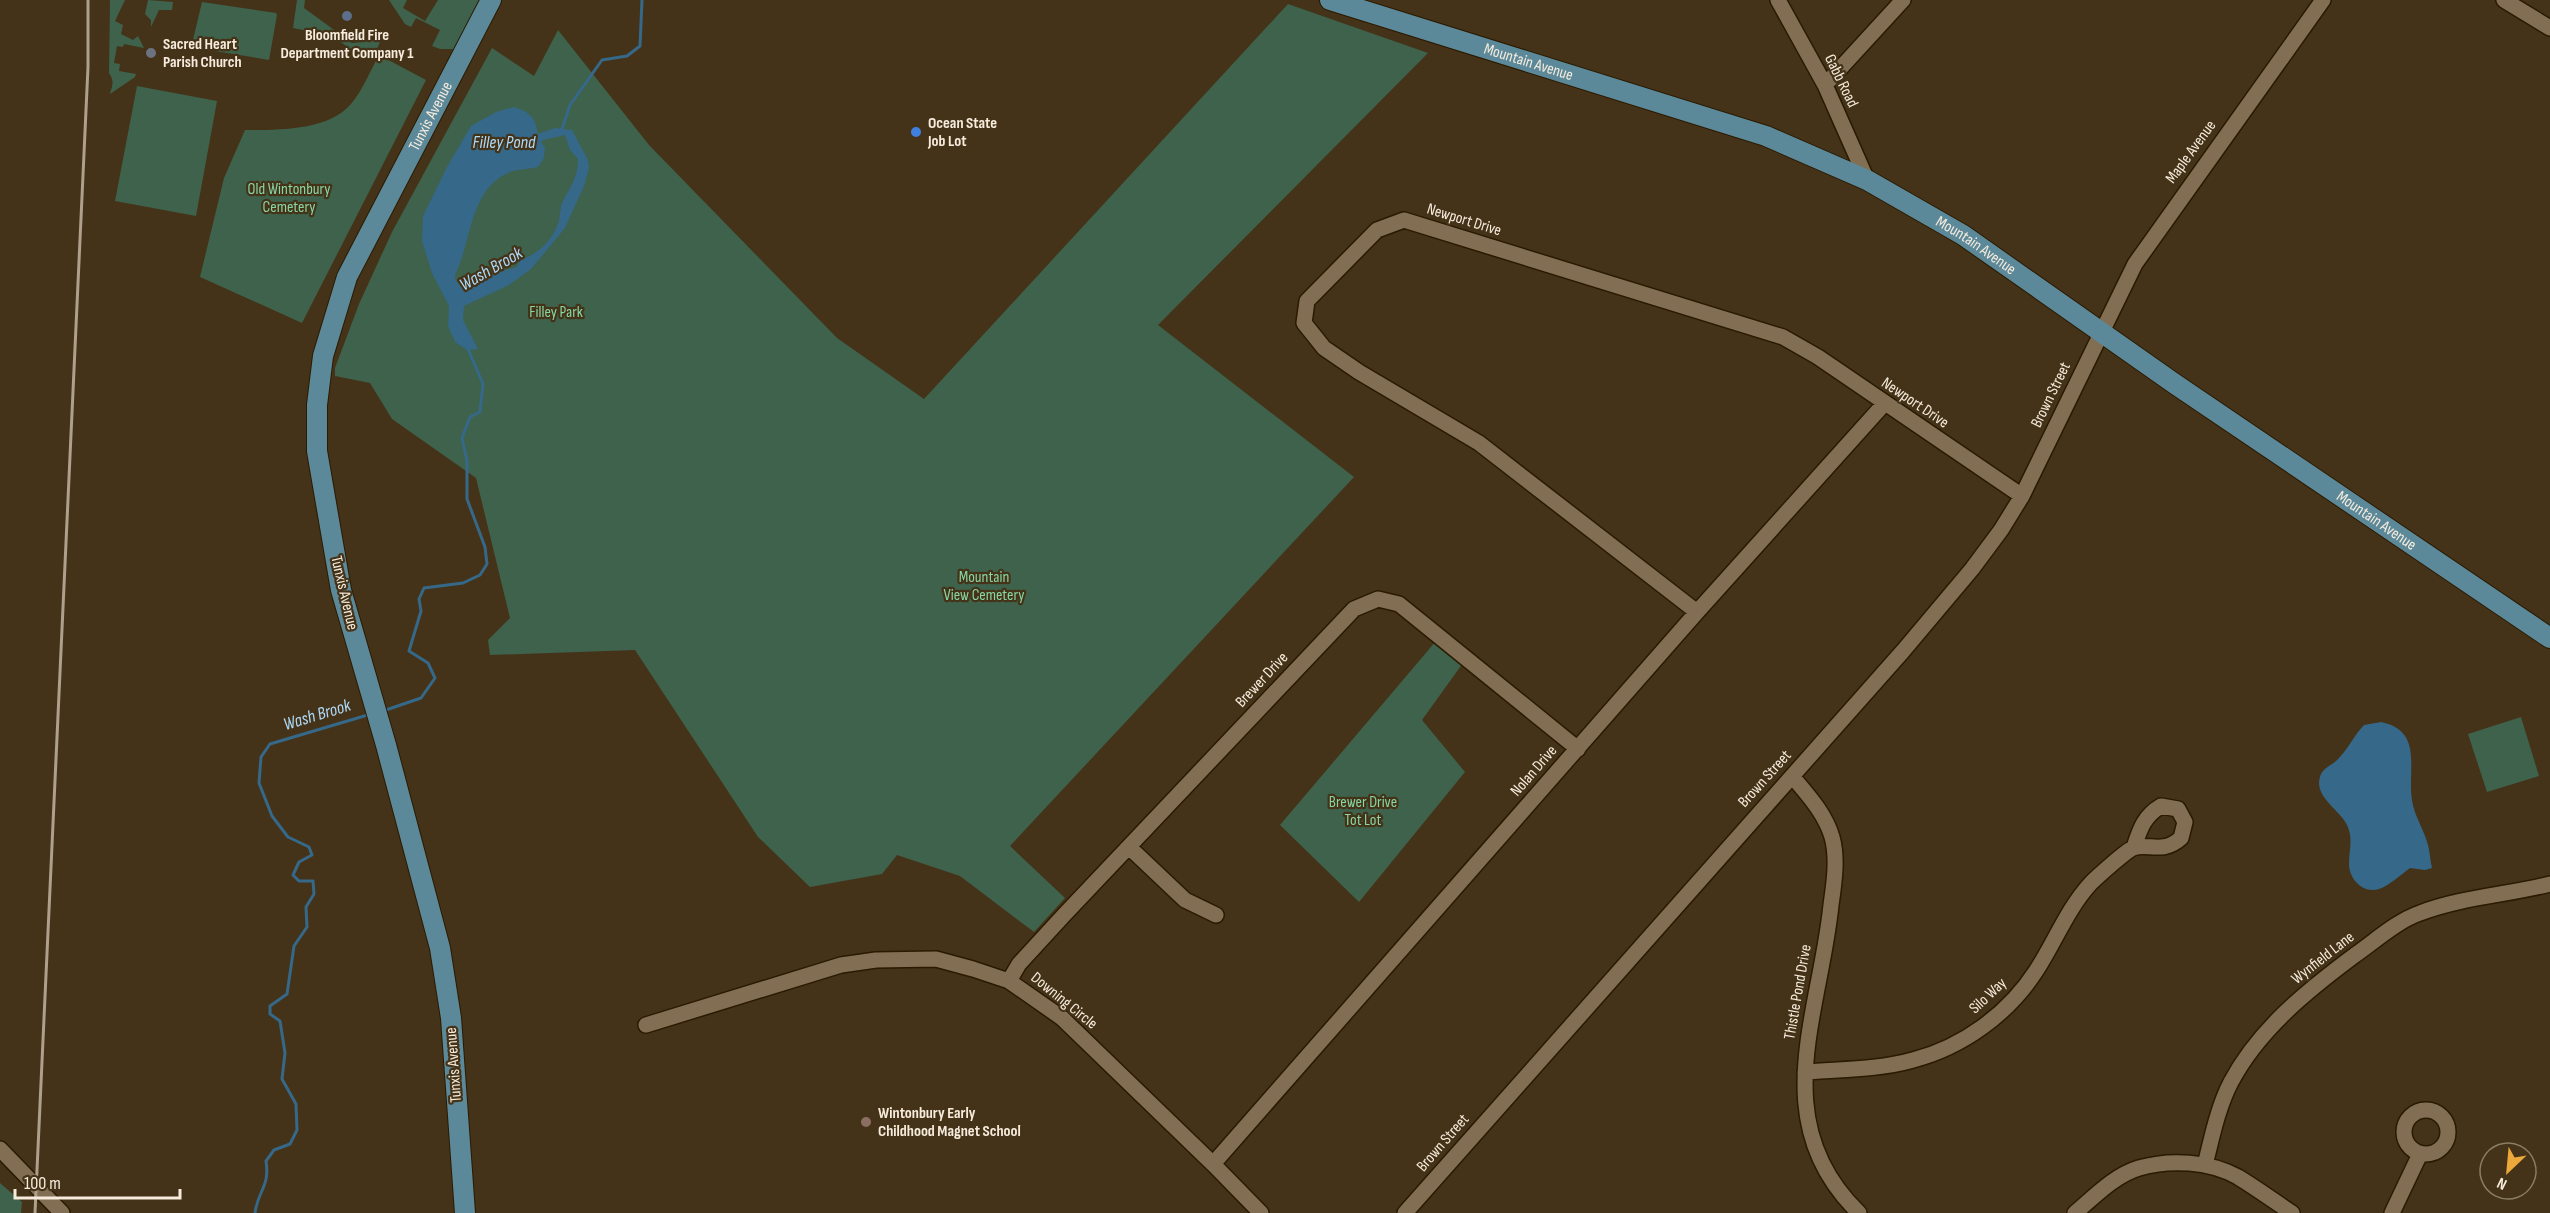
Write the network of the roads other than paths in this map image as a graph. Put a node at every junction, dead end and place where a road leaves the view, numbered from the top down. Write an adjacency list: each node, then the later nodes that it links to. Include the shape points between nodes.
1 (491, 0): 29 (main road, Tunxis Avenue, via 363,242 336,307 323,356 317,405 317,451 341,590 440,948 451,1018)
2 (1330, 0): 9 (main road, Mountain Avenue, via 1766,136)
3 (1778, 0): 8 (street, Gabb Road)
4 (1904, 0): 8 (street)
5 (2323, 0): 10 (street, Maple Avenue, via 2135,264)
6 (2504, 0): 7 (street)
7 (2550, 28)
8 (1825, 85): 9 (street, Gabb Road)
9 (1867, 180): 10 (main road, Mountain Avenue, via 1963,235)
10 (2101, 333): 12 (street, Brown Street); 14 (main road, Mountain Avenue)
11 (1884, 404): 12 (street, Newport Drive); 13 (street, Nolan Drive); 13 (street, Newport Drive, via 1783,337 1404,220 1377,231 1307,301 1304,323 1324,348 1479,443)
12 (2022, 496): 16 (street, Brown Street, via 1972,569)
13 (1697, 612): 15 (street, Nolan Drive)
14 (2550, 638)
15 (1578, 749): 17 (street, Brewer Drive, via 1399,604 1378,599 1354,609); 26 (street, Nolan Drive)
16 (1792, 776): 23 (street, Thistle Pond Drive, via 1825,821 1834,859 1830,922); 31 (street, Brown Street)
17 (1129, 847): 20 (street, via 1185,900); 21 (street, Brewer Drive, via 1019,964)
18 (2134, 847): 23 (street, Silo Way, via 2086,890 2028,982 1985,1026 1958,1043 1912,1061)
19 (2550, 884): 27 (street, Wynfield Lane, via 2418,913 2346,962 2282,1013 2230,1083)
20 (1216, 915)
21 (1009, 981): 22 (street, Downing Circle, via 936,959 876,960 841,966); 26 (street, Downing Circle, via 1062,1018)
22 (646, 1025)
23 (1804, 1072): 32 (street, Thistle Pond Drive, via 1808,1119 1818,1159 1833,1184)
24 (0, 1149): 28 (street)
25 (2420, 1154): 35 (street)
26 (1213, 1164): 30 (street, Downing Circle)
27 (2205, 1165): 33 (street, via 2174,1163 2138,1168 2104,1188); 34 (street, via 2236,1176)
28 (62, 1213)
29 (465, 1213)
30 (1261, 1213)
31 (1405, 1213)
32 (1859, 1213)
33 (2075, 1213)
34 (2292, 1213)
35 (2392, 1213)

